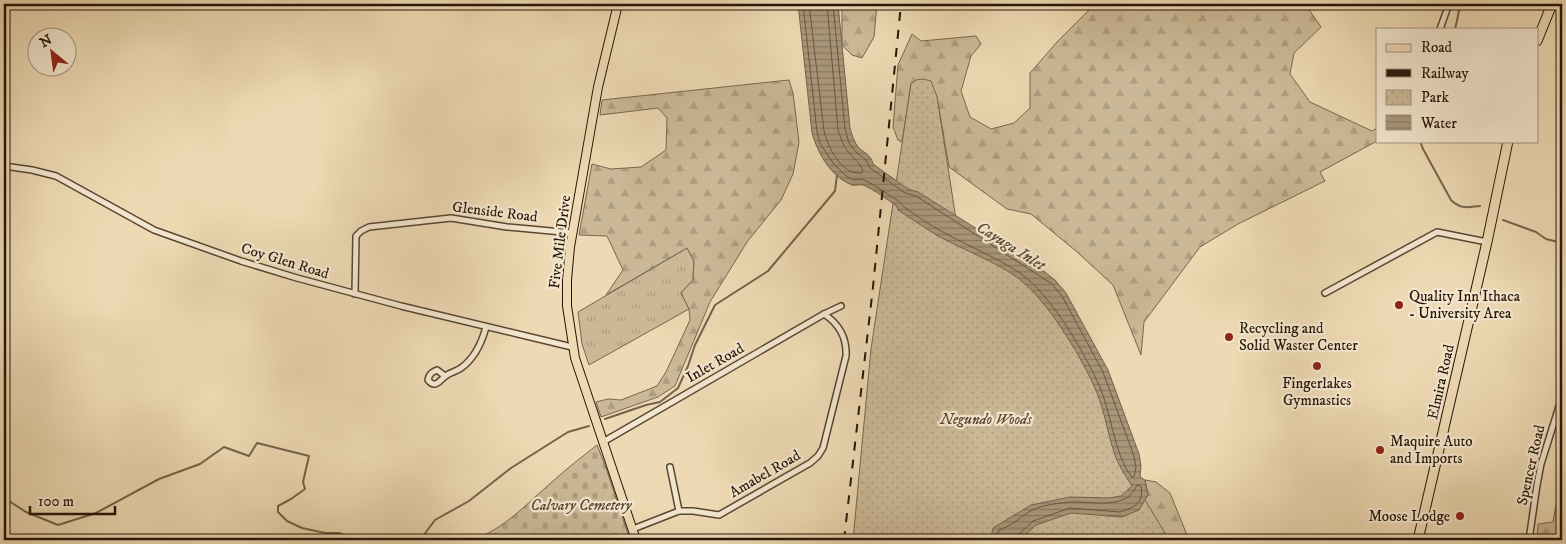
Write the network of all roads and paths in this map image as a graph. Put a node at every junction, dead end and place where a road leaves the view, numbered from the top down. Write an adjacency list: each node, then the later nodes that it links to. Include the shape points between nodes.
1 (618, 4): 8 (main road, Five Mile Drive, via 598,88)
2 (1449, 4): 4 (street)
3 (1552, 4): 5 (highway)
4 (1440, 28)
5 (1538, 39)
6 (1508, 142): 9 (highway, Elmira Road)
7 (4, 166): 11 (street, Coy Glen Road, via 56,176 142,224 190,244)
8 (573, 233): 11 (street, Glenside Road, via 452,218 369,227 356,236); 15 (main road, Five Mile Drive, via 567,280)
9 (1487, 242): 10 (street, via 1437,232); 23 (highway, Elmira Road)
10 (1325, 293)
11 (355, 294): 14 (street, Coy Glen Road)
12 (841, 306): 13 (street, Inlet Road)
13 (824, 314): 18 (street, Inlet Road); 20 (street, Amabel Road, via 844,337 846,356 823,448 818,456 719,515)
14 (486, 327): 15 (street, Coy Glen Road); 16 (street, via 470,360)
15 (572, 347): 18 (main road, Five Mile Drive)
16 (445, 376)
17 (1562, 397): 24 (street, Spencer Road, via 1541,464)
18 (603, 442): 21 (main road, Five Mile Drive)
19 (670, 467): 20 (street)
20 (679, 511): 21 (street, Amabel Road)
21 (633, 529): 22 (main road, Five Mile Drive)
22 (636, 540)
23 (1418, 540)
24 (1529, 540)

